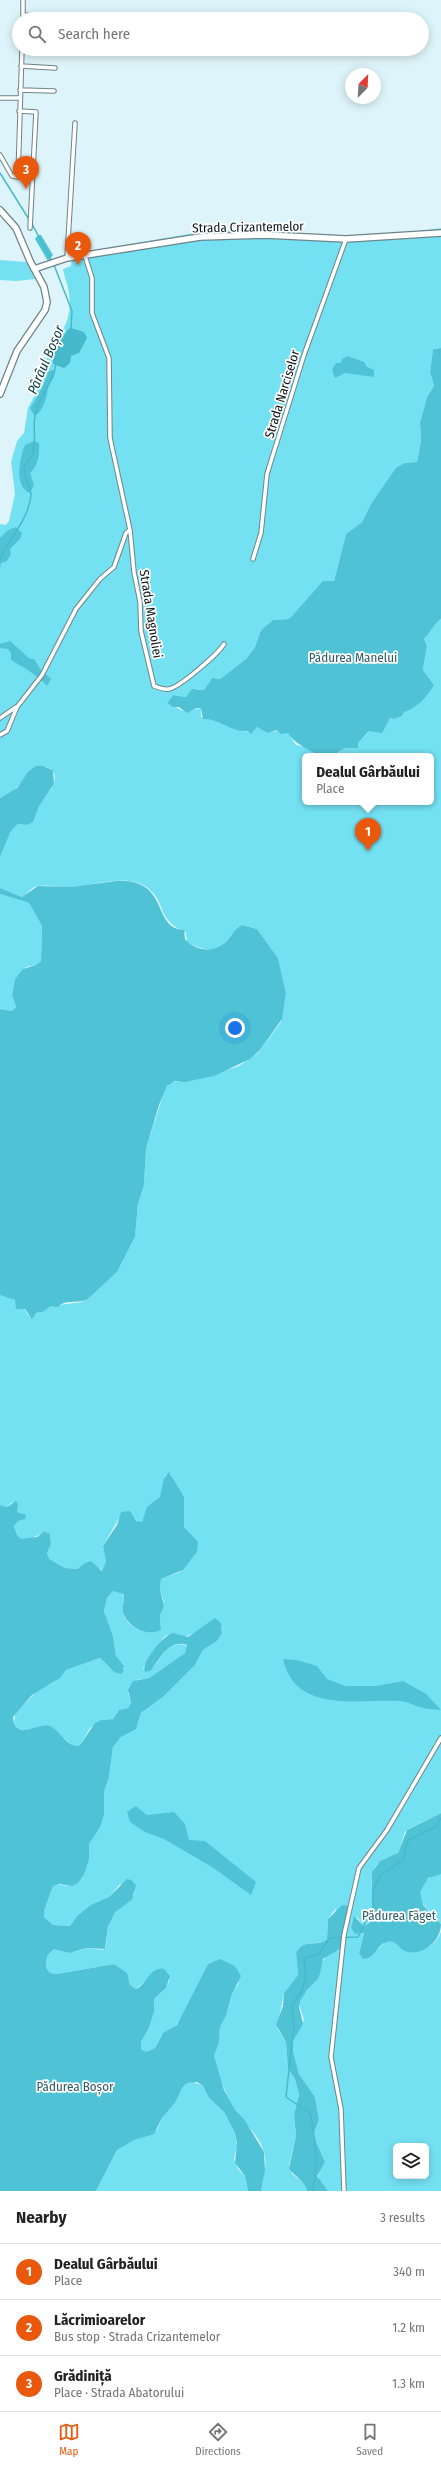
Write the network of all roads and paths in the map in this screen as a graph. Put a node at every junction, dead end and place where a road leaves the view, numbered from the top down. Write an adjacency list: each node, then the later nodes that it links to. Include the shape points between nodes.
1 (23, 0): 2 (street)
2 (23, 12)
3 (22, 56): 4 (street)
4 (21, 66): 5 (street); 6 (street)
5 (55, 68)
6 (20, 90): 7 (street); 9 (street)
7 (54, 91)
8 (0, 98): 9 (street)
9 (20, 98): 10 (street)
10 (20, 110): 12 (street, via 18,177 12,176); 14 (street, via 36,112)
11 (75, 123): 18 (street)
12 (0, 155)
13 (0, 210): 19 (street, via 16,228)
14 (30, 228)
15 (441, 233): 16 (street, Strada Crizantemelor)
16 (346, 239): 17 (street, Strada Crizantemelor, via 266,235 200,237); 22 (street, Strada Narciselor, via 304,355 267,474 261,533)
17 (85, 256): 18 (street, Strada Crizantemelor); 21 (street, via 92,278 92,313 109,358 110,438)
18 (67, 258): 19 (street, Strada Crizantemelor)
19 (35, 267): 20 (street, via 44,287 46,307 17,351)
20 (0, 394)
21 (130, 530): 23 (street, Strada Magnoliei, via 140,602 141,631 154,686 162,689 176,687 217,655); 24 (street, via 126,533 114,567 100,579 76,609 42,675)
22 (253, 559)
23 (224, 644)
24 (17, 707): 25 (street); 26 (street, via 7,731)
25 (0, 718)
26 (0, 736)
27 (441, 1738): 28 (street, via 387,1830 359,1868 344,1936 331,2057 341,2108)
28 (344, 2191)

